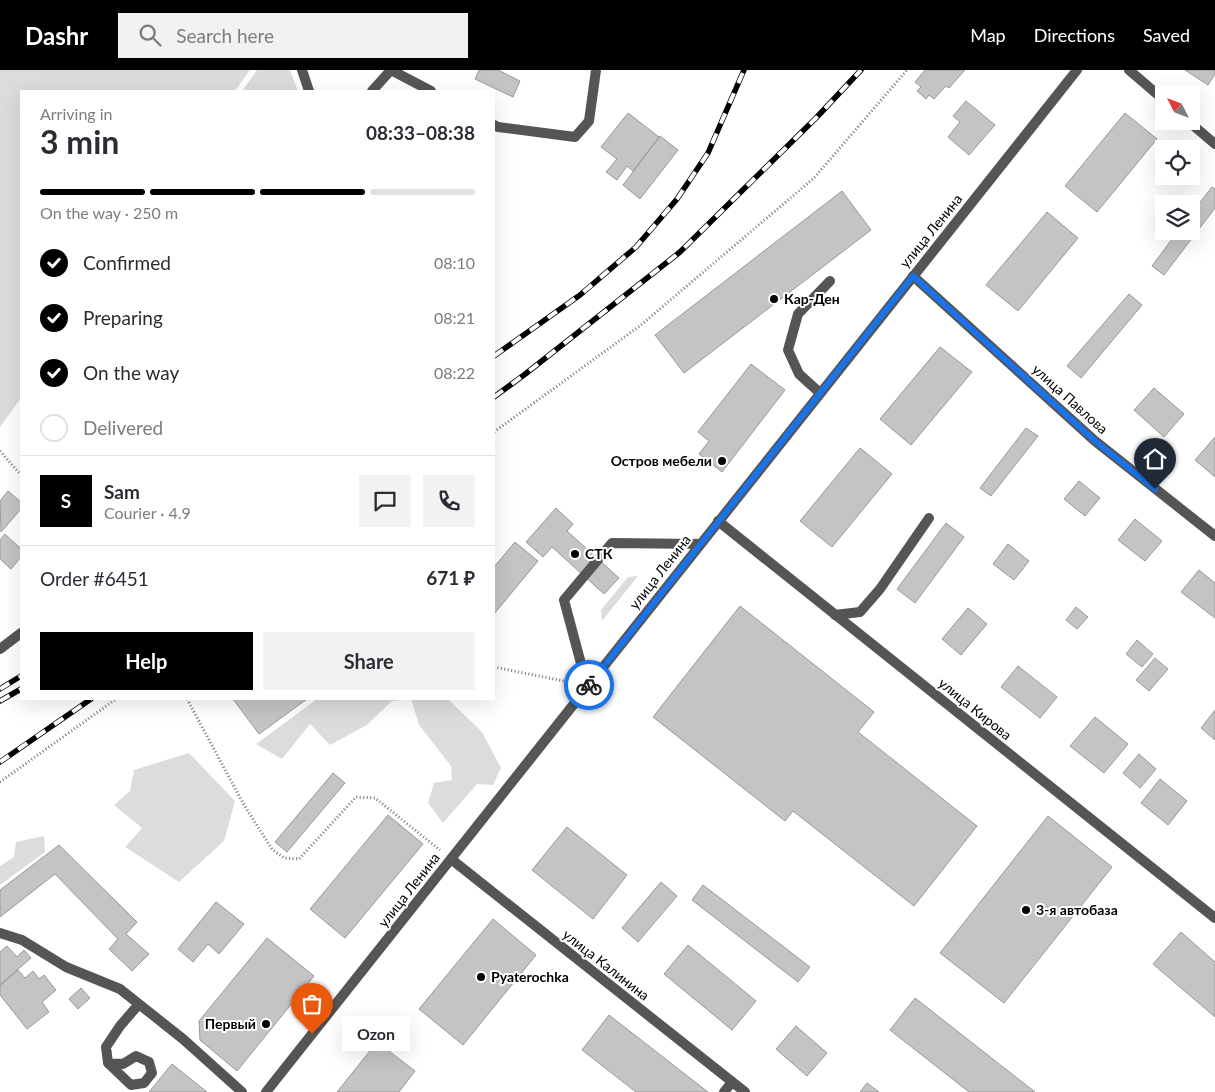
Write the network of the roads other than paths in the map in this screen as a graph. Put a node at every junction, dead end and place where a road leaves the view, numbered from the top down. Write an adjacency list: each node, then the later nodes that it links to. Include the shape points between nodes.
1 (302, 70): 6 (street)
2 (391, 70): 7 (street); 8 (street)
3 (596, 70): 10 (street, via 589,121 575,137)
4 (1077, 70): 13 (street, улица Ленина)
5 (1129, 70): 9 (street)
6 (308, 90)
7 (373, 90)
8 (429, 90)
9 (1155, 92)
10 (495, 126)
11 (1199, 130): 12 (street)
12 (1215, 144)
13 (913, 276): 15 (street, улица Ленина); 18 (street, улица Павлова, via 1095,441)
14 (830, 281): 15 (street, via 798,314 788,350 799,374)
15 (820, 393): 17 (street, улица Ленина)
16 (929, 518): 20 (street, via 880,589 860,612)
17 (718, 522): 19 (street, улица Ленина); 20 (street, улица Кирова)
18 (1215, 536)
19 (700, 544): 23 (street, улица Ленина); 23 (street, via 612,543 564,600)
20 (835, 615): 25 (street, улица Кирова)
21 (20, 634): 22 (street)
22 (0, 649)
23 (588, 686): 24 (street, улица Ленина)
24 (451, 859): 29 (street, улица Калинина); 31 (street, улица Ленина)
25 (1215, 918)
26 (0, 933): 27 (street, via 22,940 66,967 120,989)
27 (138, 1004): 28 (street, via 106,1047); 30 (street)
28 (108, 1063)
29 (732, 1082): 32 (street); 33 (street, улица Калинина)
30 (242, 1092)
31 (266, 1092)
32 (724, 1092)
33 (745, 1092)

